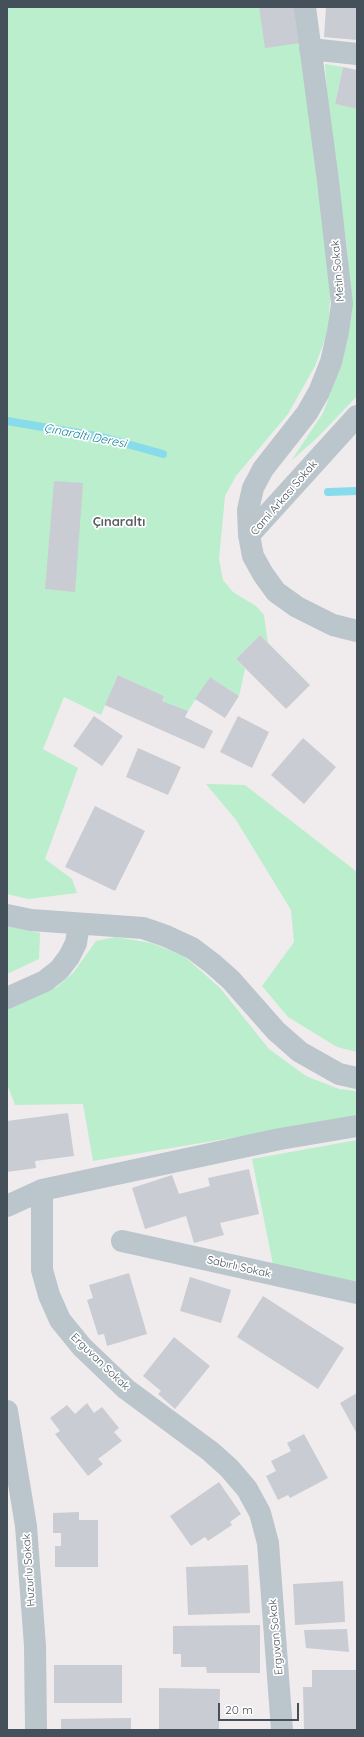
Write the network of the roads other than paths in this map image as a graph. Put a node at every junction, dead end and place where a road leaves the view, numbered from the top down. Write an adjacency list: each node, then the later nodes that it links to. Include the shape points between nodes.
1 (306, 7): 2 (street, Metin Sokak)
2 (310, 49): 3 (street); 5 (street, Metin Sokak, via 342,304 338,332 319,392 307,413 263,469 253,488 248,510)
3 (357, 54)
4 (357, 416): 5 (street, Cami Arkası Sokak)
5 (249, 535): 6 (street, Cami Arkası Sokak, via 262,574 276,592 303,610 333,625)
6 (357, 631)
7 (7, 916): 8 (street)
8 (79, 924): 9 (street, via 76,944 59,970 45,981); 10 (street, via 143,928 192,948 231,980 276,1031 300,1052 339,1074)
9 (7, 998)
10 (357, 1078)
11 (357, 1126): 12 (street, via 280,1139)
12 (42, 1190): 13 (street); 18 (street, Erguvan Sokak, via 42,1270 60,1320 82,1347 126,1389 229,1468 247,1489 260,1513 268,1543)
13 (7, 1206)
14 (122, 1241): 15 (street, Sabırlı Sokak)
15 (357, 1293)
16 (7, 1411): 17 (street, Huzurlu Sokak, via 26,1526 35,1646)
17 (36, 1730)
18 (282, 1730)

